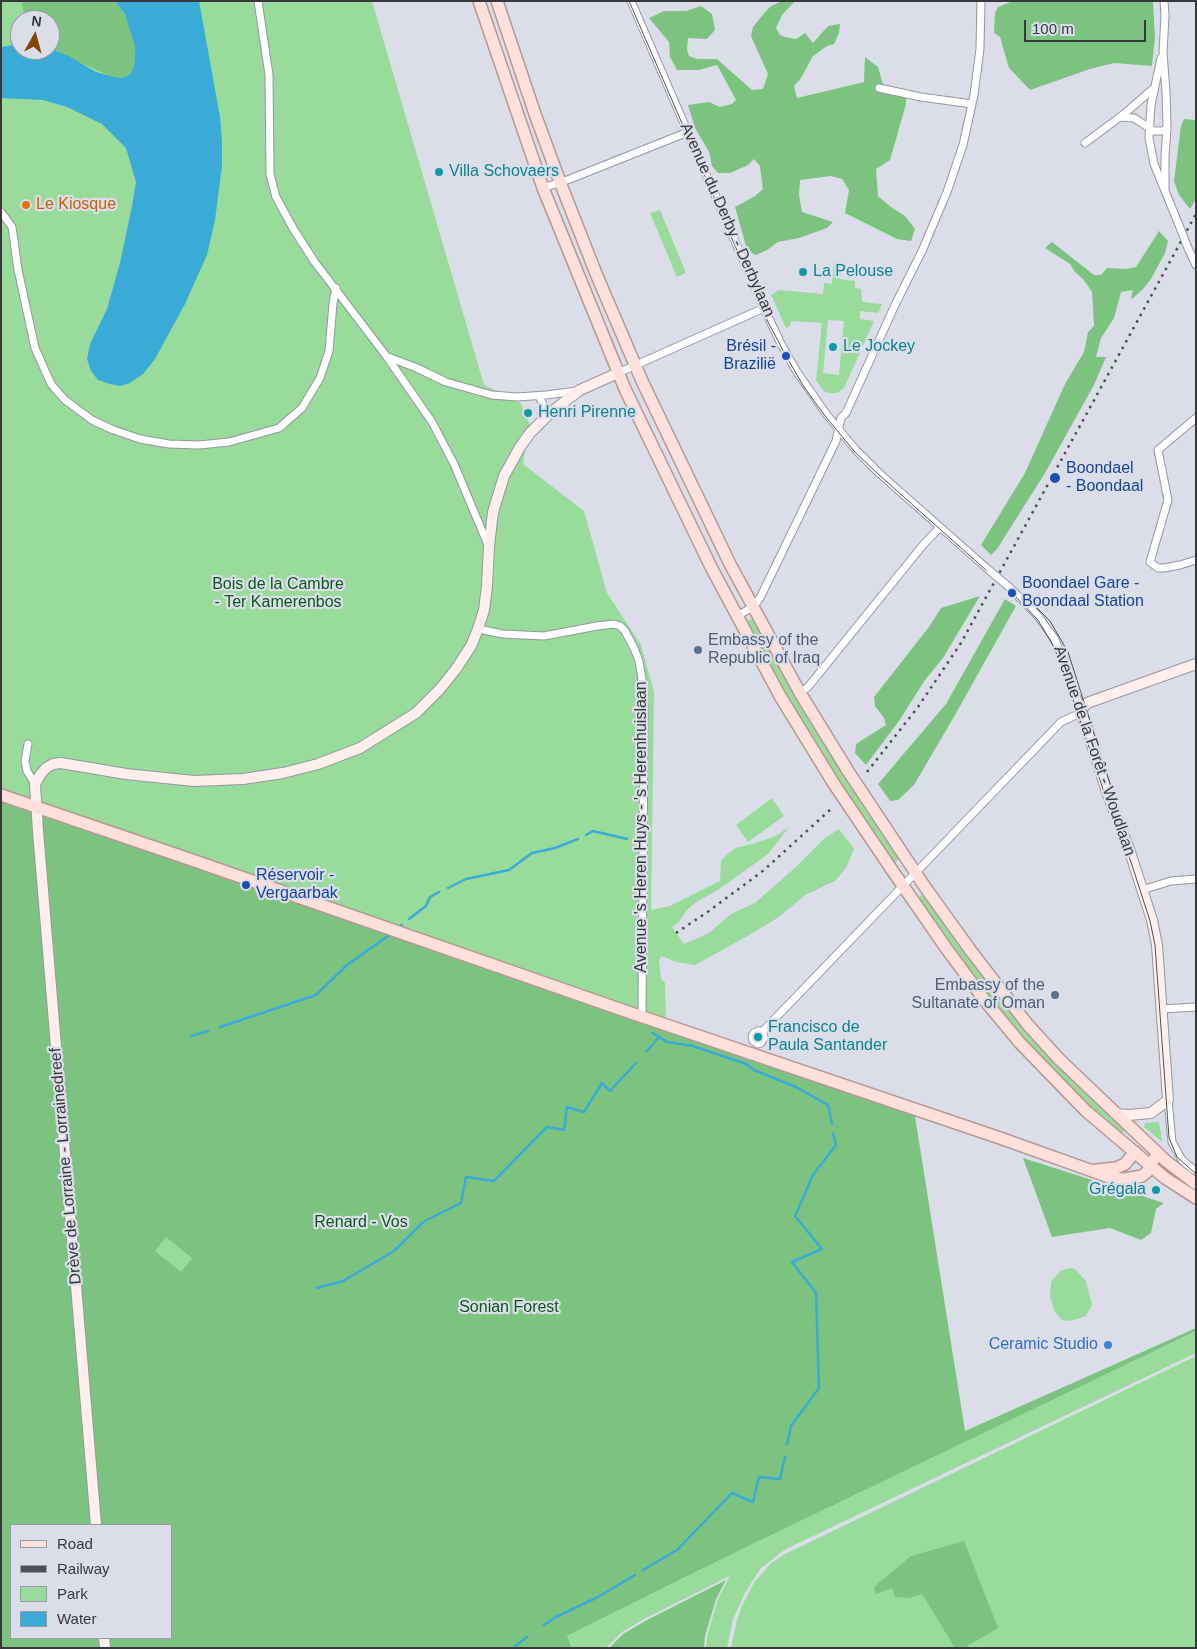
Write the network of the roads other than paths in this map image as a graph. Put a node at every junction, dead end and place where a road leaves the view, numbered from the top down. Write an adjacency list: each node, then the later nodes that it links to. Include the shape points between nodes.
1 (258, 1): 24 (street, via 269,75 269,156 273,187 282,211 314,261)
2 (479, 1): 20 (main road)
3 (497, 1): 19 (main road)
4 (631, 1): 15 (street, Avenue du Derby - Derbylaan)
5 (981, 1): 11 (street, via 980,49)
6 (1164, 1): 7 (street)
7 (1163, 53): 9 (street); 10 (street)
8 (879, 88): 11 (street)
9 (1154, 89): 10 (street, via 1163,88); 12 (street); 13 (street)
10 (1166, 92): 14 (street)
11 (972, 104): 33 (street, via 963,145 947,192)
12 (1120, 117): 13 (street, via 1134,118); 16 (street)
13 (1150, 128): 14 (street, via 1160,132); 18 (street)
14 (1167, 128): 17 (street)
15 (688, 132): 19 (street); 25 (street, Avenue du Derby - Derbylaan)
16 (1085, 143)
17 (1165, 156): 18 (street, via 1160,162); 21 (street)
18 (1152, 157): 21 (street)
19 (560, 182): 20 (street); 27 (main road)
20 (543, 188): 28 (main road)
21 (1165, 190): 23 (street, bridge)
22 (1, 212): 24 (street, via 12,227 35,348 51,384 65,400 92,420 140,439 199,445 229,442 279,428 302,408 320,378 329,351)
23 (1196, 265)
24 (336, 288): 26 (street)
25 (764, 308): 27 (street); 33 (street, Avenue du Derby - Derbylaan, via 797,372)
26 (387, 357): 30 (street, via 473,390); 35 (street, via 432,422)
27 (635, 366): 28 (street); 37 (main road)
28 (618, 373): 29 (street); 38 (main road)
29 (580, 390): 30 (street); 31 (street)
30 (538, 396): 31 (street)
31 (548, 415): 35 (street, via 530,433 504,476 493,512)
32 (1196, 418): 36 (street, via 1158,450 1168,500 1150,562 1164,568)
33 (838, 430): 34 (street, Avenue de la Forêt - Woudlaan, via 879,473); 37 (street, via 836,441 760,598)
34 (940, 527): 41 (street); 42 (street, Avenue de la Forêt - Woudlaan, bridge, via 1010,587 1043,622 1063,658)
35 (489, 546): 39 (street, via 484,610)
36 (1196, 560)
37 (752, 607): 38 (street); 41 (main road)
38 (737, 616): 49 (main road, via 780,696)
39 (478, 629): 44 (street, via 456,669 416,714 360,748 318,764 243,779 194,781 61,763 46,768); 53 (street, Avenue 's Heren Huys - 's Herenhuislaan, via 544,636 614,624 620,626 630,640 639,661 644,710)
40 (1196, 664): 42 (street, via 1087,703)
41 (800, 693): 47 (main road)
42 (1081, 710): 47 (street, via 1061,722); 50 (street, Avenue de la Forêt - Woudlaan)
43 (28, 744): 44 (street, via 25,761)
44 (35, 784): 46 (street, Drève de Lorraine - Lorrainedreef)
45 (1, 795): 46 (main road)
46 (37, 807): 53 (main road); 65 (street, Drève de Lorraine - Lorrainedreef)
47 (916, 873): 49 (street); 56 (main road, via 1028,1025)
48 (1196, 879): 50 (street, via 1171,881)
49 (903, 887): 54 (street); 58 (main road, via 1020,1044 1086,1111)
50 (1142, 890): 52 (street, Avenue de la Forêt - Woudlaan, via 1156,938)
51 (1196, 1007): 52 (street)
52 (1161, 1009): 55 (street, Avenue de la Forêt - Woudlaan)
53 (642, 1016): 60 (main road)
54 (763, 1031)
55 (1168, 1100): 56 (street, via 1151,1113); 61 (street, Avenue de la Forêt - Woudlaan, via 1172,1142 1182,1160)
56 (1116, 1114): 57 (main road)
57 (1155, 1150): 58 (main road); 59 (main road); 62 (main road)
58 (1136, 1152): 59 (main road); 60 (main road, via 1116,1168)
59 (1151, 1166): 60 (main road, via 1142,1176 1125,1179 1112,1178); 64 (main road)
60 (1095, 1170)
61 (1195, 1170): 62 (street)
62 (1182, 1175): 63 (main road)
63 (1196, 1184)
64 (1196, 1198)
65 (96, 1524)

